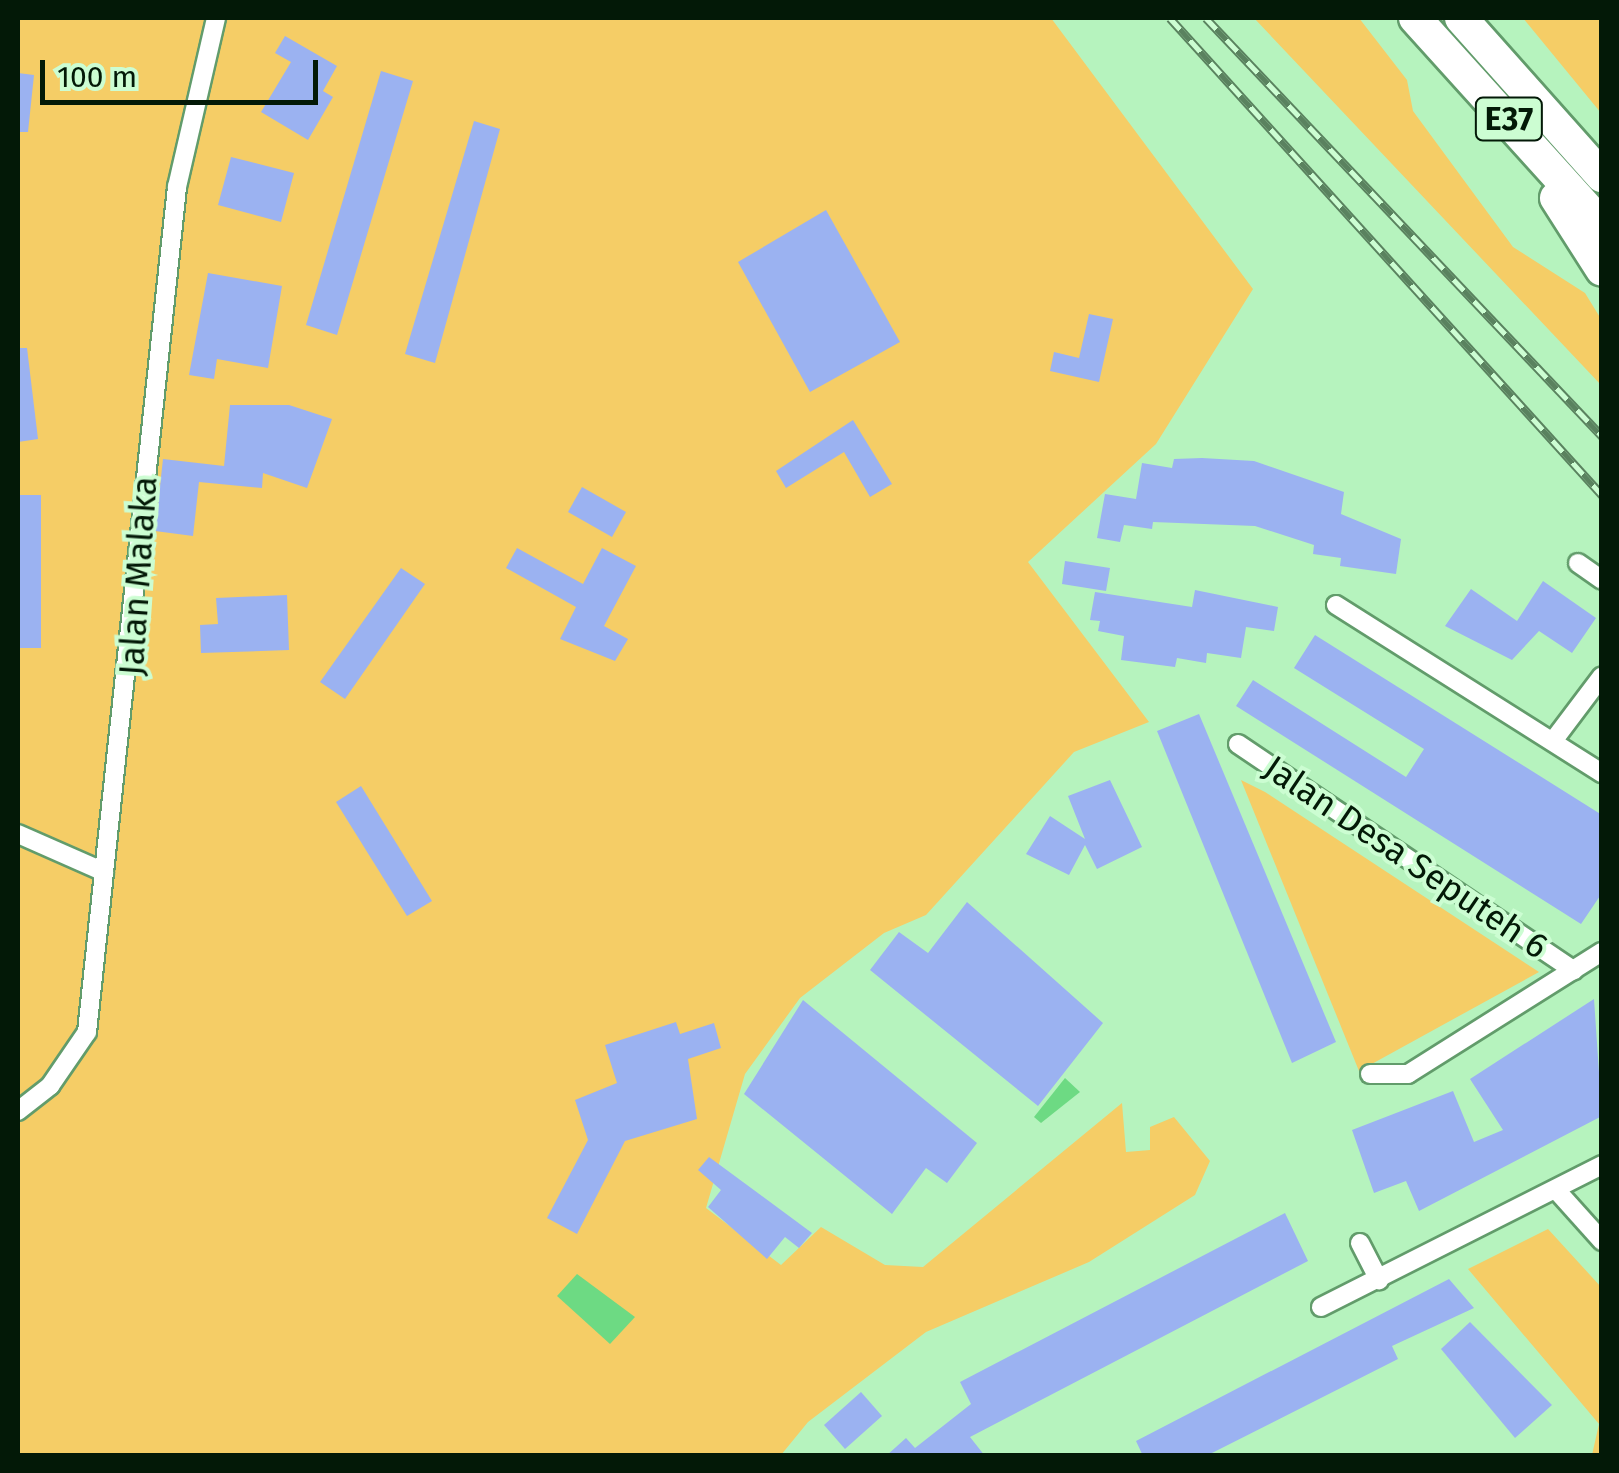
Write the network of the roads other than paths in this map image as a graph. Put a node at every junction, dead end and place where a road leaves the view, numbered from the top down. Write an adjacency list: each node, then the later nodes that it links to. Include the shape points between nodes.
1 (216, 18): 18 (street, Jalan Malaka, via 177,187)
2 (1416, 18): 5 (highway); 8 (highway, E37)
3 (1461, 18): 7 (highway)
4 (1486, 18): 6 (highway, E37)
5 (1504, 116): 8 (highway); 9 (highway)
6 (1602, 151)
7 (1602, 176)
8 (1602, 222)
9 (1602, 270)
10 (1578, 563): 11 (street)
11 (1602, 580)
12 (1336, 605): 14 (street)
13 (1602, 676): 14 (street)
14 (1554, 742): 16 (street)
15 (1238, 744): 20 (street, Jalan Desa Seputeh 6)
16 (1602, 773)
17 (18, 834): 18 (street)
18 (104, 872): 22 (street, Jalan Malaka, via 87,1032 50,1086)
19 (1602, 952): 20 (street)
20 (1574, 971): 21 (street, via 1408,1074)
21 (1370, 1074)
22 (18, 1110)
23 (1602, 1166): 24 (street)
24 (1558, 1192): 25 (street); 27 (street)
25 (1602, 1241)
26 (1360, 1243): 27 (street)
27 (1378, 1280): 28 (street)
28 (1321, 1307)

